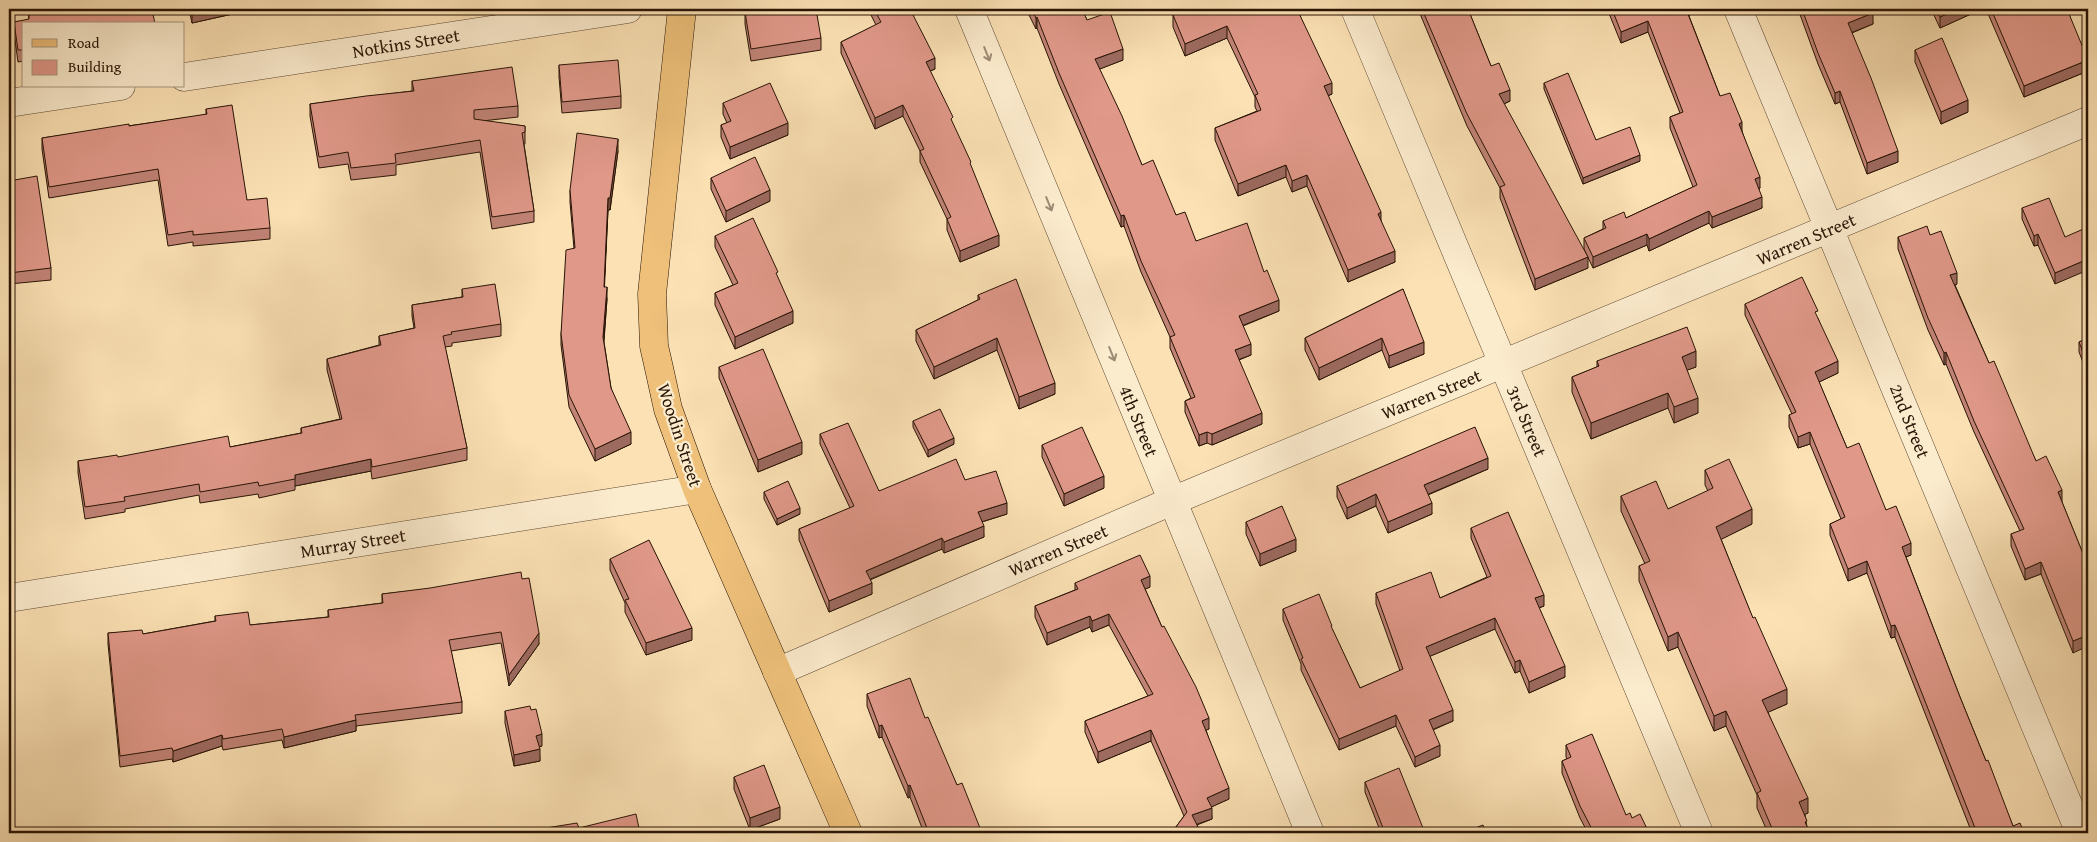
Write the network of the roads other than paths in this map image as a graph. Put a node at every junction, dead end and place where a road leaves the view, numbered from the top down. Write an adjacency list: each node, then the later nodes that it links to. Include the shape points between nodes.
1 (628, 9): 6 (street, Notkins Street)
2 (682, 9): 12 (main road, Woodin Street, via 652,294 654,346 668,410)
3 (969, 9): 13 (street, 4th Street, one-way to 13)
4 (1355, 9): 11 (street, 3rd Street)
5 (1738, 9): 10 (street, 2nd Street)
6 (185, 77)
7 (108, 88): 8 (street)
8 (9, 103)
9 (2088, 121): 10 (street, Warren Street)
10 (1830, 229): 11 (street, Warren Street); 19 (street, 2nd Street)
11 (1503, 364): 13 (street, Warren Street); 18 (street, 3rd Street)
12 (697, 489): 14 (street, Murray Street); 15 (main road, Woodin Street)
13 (1172, 501): 15 (street, Warren Street); 17 (street, 4th Street)
14 (9, 598)
15 (777, 672): 16 (main road, Woodin Street)
16 (848, 833)
17 (1310, 833)
18 (1699, 833)
19 (2080, 833)

